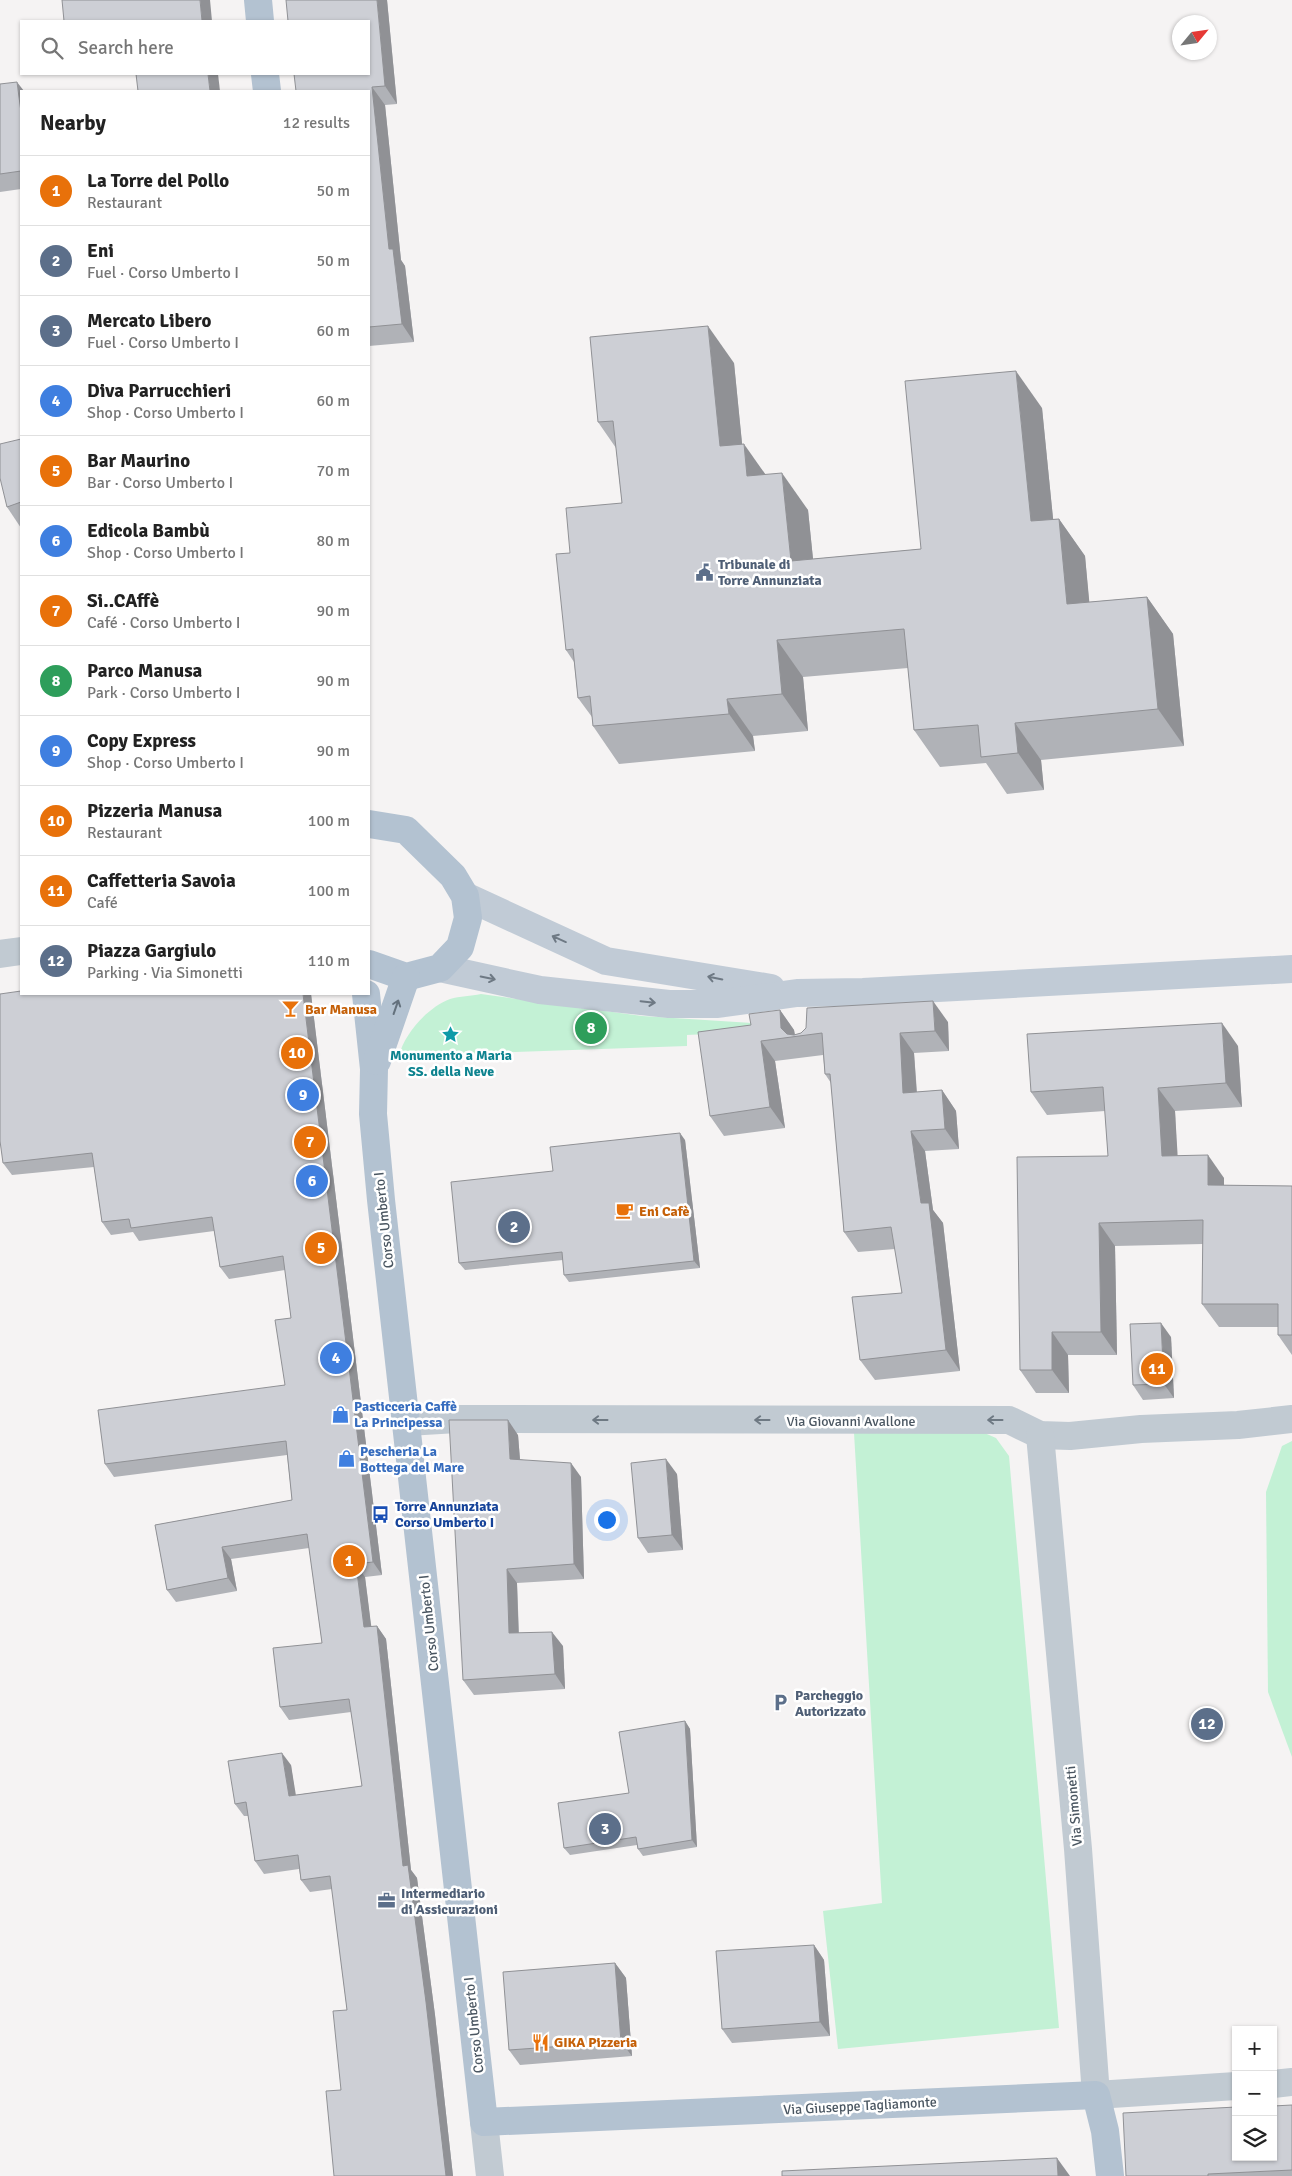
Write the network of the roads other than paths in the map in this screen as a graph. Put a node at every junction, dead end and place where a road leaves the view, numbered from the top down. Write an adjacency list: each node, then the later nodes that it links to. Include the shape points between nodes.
1 (258, 0): 2 (main road)
2 (260, 20)
3 (265, 75): 4 (main road)
4 (267, 90)
5 (370, 824): 6 (main road, via 406,830 453,876)
6 (464, 896): 10 (main road, via 468,918 460,947); 13 (main road, one-way to 6, via 606,961)
7 (20, 951): 8 (street)
8 (0, 954)
9 (370, 964): 12 (main road)
10 (440, 968): 12 (main road); 13 (main road, one-way to 13, via 540,990 669,1004 718,1004)
11 (1292, 968): 13 (main road)
12 (406, 977): 15 (main road, Corso Umberto I, one-way to 12)
13 (797, 993)
14 (366, 995): 15 (main road, Corso Umberto I)
15 (374, 1069): 17 (main road, Corso Umberto I, via 374,1124)
16 (1292, 1419): 18 (street, Via Giovanni Avallone, via 1070,1436)
17 (407, 1422): 18 (street, Via Giovanni Avallone, one-way to 17, via 1009,1420 457,1419); 23 (main road, Corso Umberto I)
18 (1040, 1435): 22 (street, Via Simonetti, via 1078,1849)
19 (1292, 2082): 20 (street)
20 (1277, 2084)
21 (1232, 2086): 22 (street, Via Giuseppe Tagliamonte)
22 (1096, 2095): 23 (main road, Via Giuseppe Tagliamonte); 25 (main road, Via Simonetti, via 1105,2132)
23 (484, 2122): 24 (street, Corso Umberto I)
24 (490, 2176)
25 (1110, 2176)

